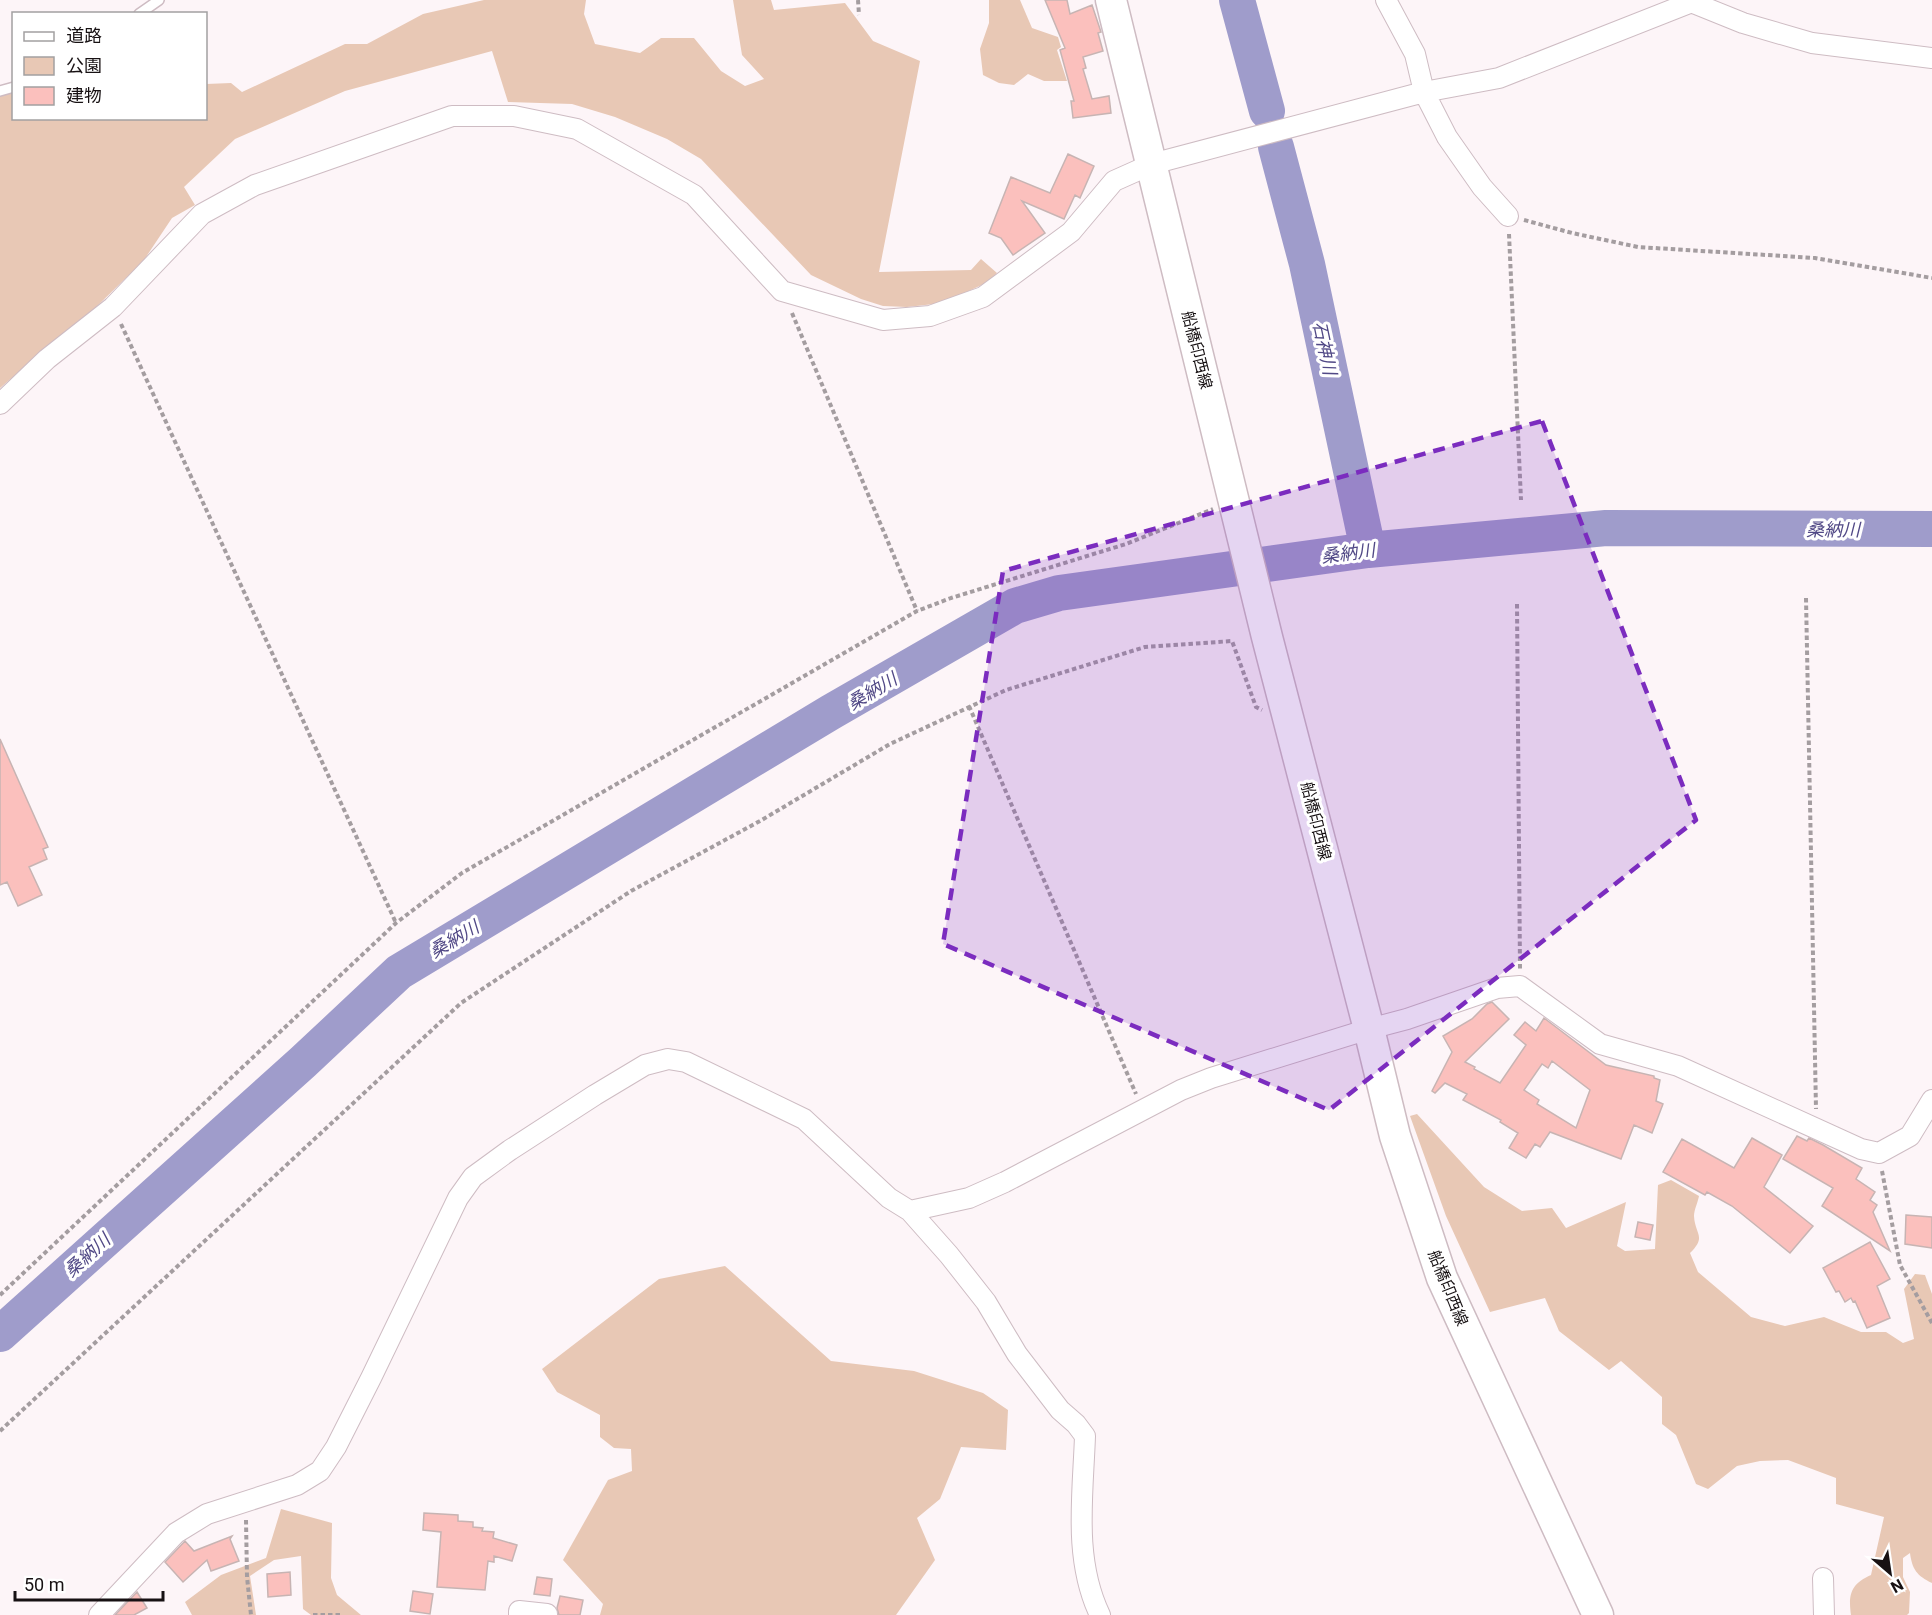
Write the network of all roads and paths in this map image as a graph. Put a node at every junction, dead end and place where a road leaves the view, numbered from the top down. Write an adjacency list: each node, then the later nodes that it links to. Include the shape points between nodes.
1 (159, 0): 6 (lane)
2 (858, 0): 7 (path)
3 (1111, 0): 10 (main road, 船橋印西線)
4 (1386, 0): 9 (street, via 1415,54)
5 (1694, 1): 8 (street, via 1743,23 1812,43); 9 (street, via 1499,78)
6 (142, 12)
7 (859, 15)
8 (1932, 58)
9 (1424, 92): 10 (street); 11 (street, via 1447,137)
10 (1152, 164): 13 (street, via 1114,181 1071,232 983,297 930,316 884,320); 17 (main road, 船橋印西線)
11 (1508, 216): 12 (path, via 1638,247 1815,258); 16 (path)
12 (1932, 278)
13 (782, 291): 14 (street, via 694,195 577,129 514,116 452,116 255,185 202,214); 20 (path)
14 (113, 307): 15 (street, via 47,359); 23 (path)
15 (0, 404)
16 (1521, 500)
17 (1236, 512): 20 (path); 22 (main road, 船橋印西線)
18 (1806, 598): 28 (path)
19 (1517, 604): 24 (path)
20 (917, 611): 23 (path, via 462,873)
21 (969, 706): 22 (path, via 1006,690 1145,646 1232,641 1256,708); 27 (path); 33 (path, via 890,744 631,891 461,1003)
22 (1290, 722): 25 (main road, 船橋印西線)
23 (396, 923): 31 (path)
24 (1520, 986): 25 (street, via 1497,988); 28 (street, via 1600,1044 1678,1066)
25 (1369, 1029): 27 (street, via 1211,1078); 43 (main road, 船橋印西線, via 1395,1136 1443,1278)
26 (1932, 1100): 29 (street, via 1910,1136)
27 (1144, 1110): 30 (street, via 969,1198)
28 (1816, 1130): 29 (street)
29 (1879, 1153): 32 (path, via 1900,1265)
30 (910, 1211): 34 (street, via 889,1198 804,1119 686,1062 668,1059 645,1065 473,1177 458,1198 371,1378 320,1471 297,1485); 42 (street, via 986,1302 1017,1354 1085,1436 1081,1536 1089,1587)
31 (0, 1295)
32 (1932, 1323)
33 (0, 1431)
34 (246, 1501): 37 (street, via 207,1514 176,1533); 38 (path)
35 (1823, 1578): 44 (street)
36 (547, 1614): 41 (street, via 519,1611)
37 (99, 1615)
38 (251, 1615)
39 (313, 1615): 40 (path)
40 (343, 1615)
41 (519, 1615)
42 (1100, 1615)
43 (1598, 1615)
44 (1824, 1615)

